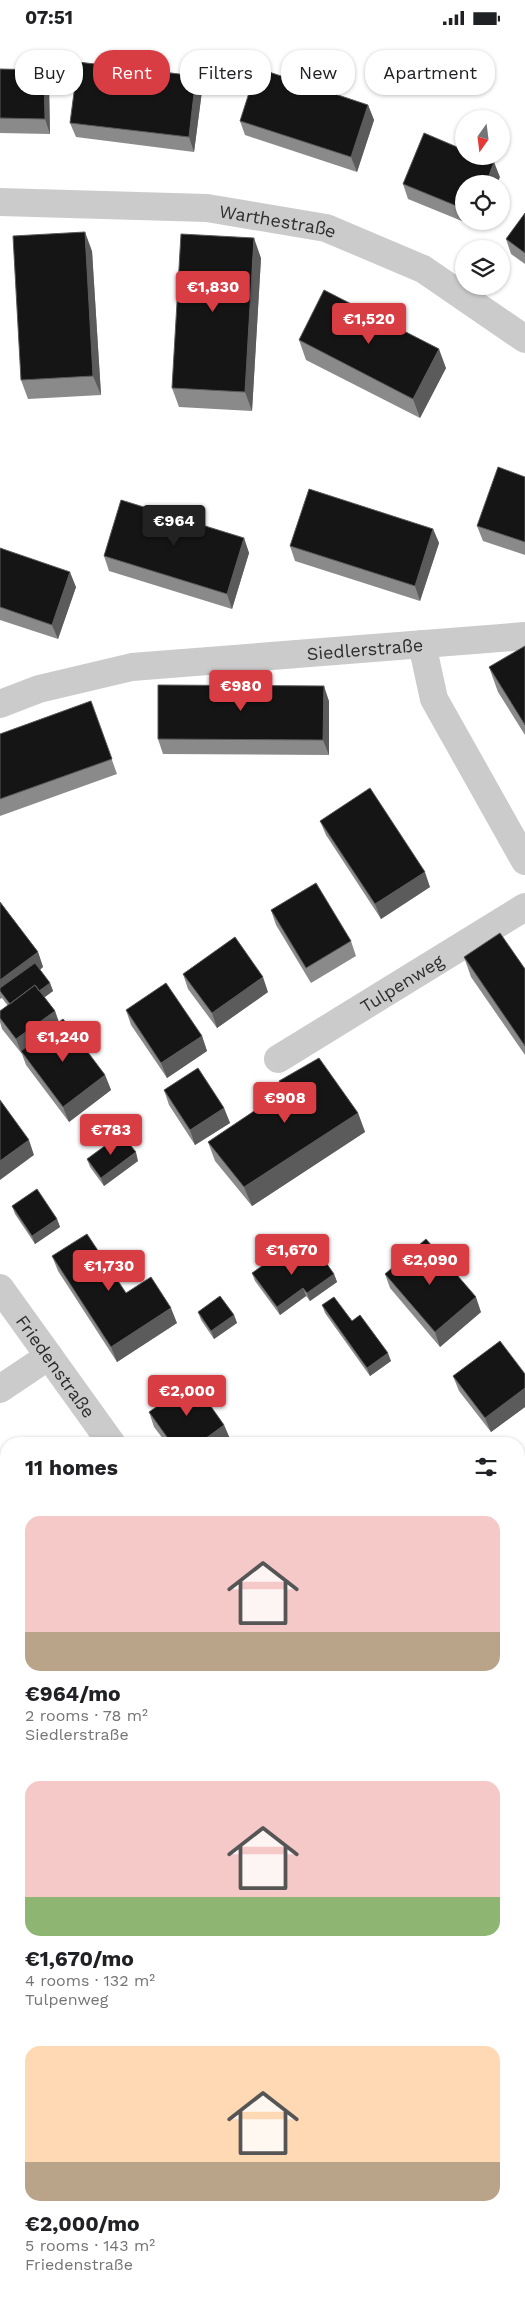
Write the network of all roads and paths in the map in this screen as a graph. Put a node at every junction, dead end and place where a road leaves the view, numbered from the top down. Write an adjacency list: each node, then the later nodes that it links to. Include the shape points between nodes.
1 (0, 203): 2 (street, Warthestraße, via 207,208 326,228 423,269)
2 (525, 339)
3 (525, 636): 4 (street, Siedlerstraße)
4 (422, 644): 5 (street, Siedlerstraße, via 132,667 39,689); 6 (street, via 434,699)
5 (0, 704)
6 (525, 861)
7 (525, 907): 8 (street, Tulpenweg)
8 (278, 1059)
9 (0, 1288): 10 (street, Friedenstraße)
10 (49, 1356): 11 (street); 12 (street, Friedenstraße)
11 (0, 1389)
12 (107, 1437)

